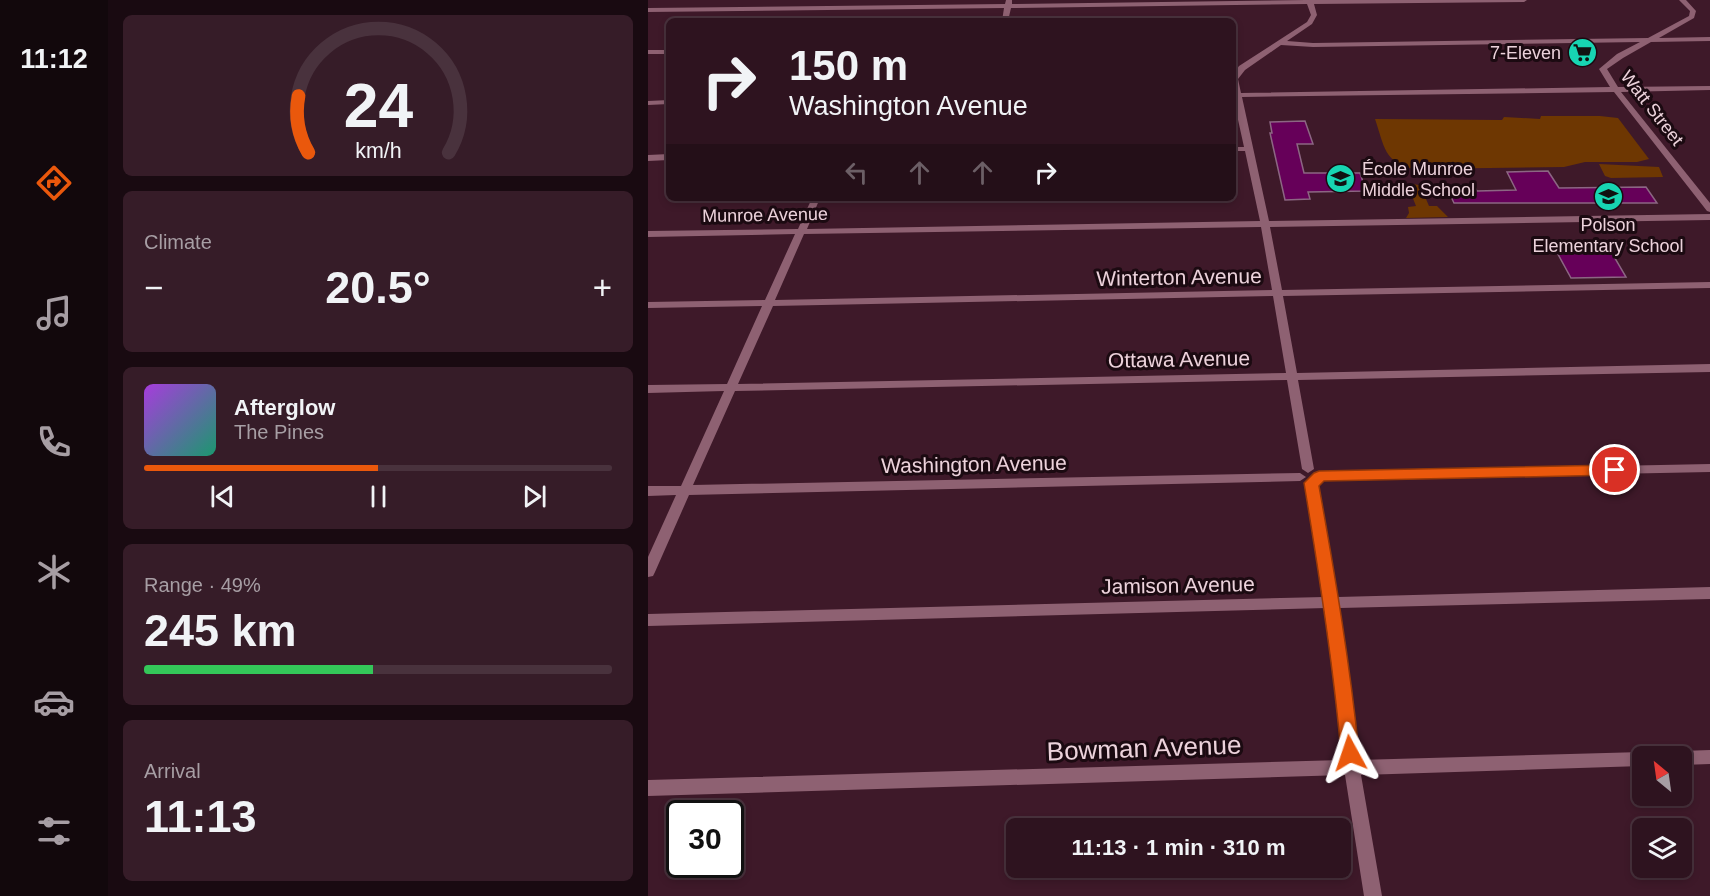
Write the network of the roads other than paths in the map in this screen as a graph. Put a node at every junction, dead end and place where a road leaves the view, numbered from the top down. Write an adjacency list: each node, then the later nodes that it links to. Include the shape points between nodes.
1 (1524, 0): 3 (street)
2 (1682, 0): 8 (street, Watt Street, via 1692,11 1692,17)
3 (1309, 1): 4 (street); 9 (street, via 1313,18)
4 (1009, 3): 5 (street); 6 (street)
5 (648, 10)
6 (1006, 18)
7 (1710, 39): 8 (street)
8 (1650, 40): 9 (street); 14 (street, Watt Street, via 1605,65 1604,74)
9 (1281, 43): 12 (street)
10 (648, 52): 11 (street)
11 (666, 52)
12 (1236, 74)
13 (1710, 88): 14 (street)
14 (1616, 89): 15 (street); 24 (street, Watt Street)
15 (1236, 95)
16 (1236, 99): 20 (street)
17 (666, 102): 18 (street)
18 (648, 103)
19 (1236, 149): 20 (street)
20 (1249, 149): 26 (street)
21 (666, 157): 22 (street)
22 (648, 158)
23 (815, 201): 27 (street)
24 (1710, 209)
25 (1710, 217): 26 (street, Munroe Avenue)
26 (1265, 223): 27 (street, Munroe Avenue); 30 (street)
27 (800, 231): 28 (street, Munroe Avenue); 31 (street)
28 (648, 234)
29 (1710, 285): 30 (street, Winterton Avenue)
30 (1277, 294): 31 (street, Winterton Avenue); 34 (street)
31 (770, 302): 32 (street, Winterton Avenue); 35 (street)
32 (648, 305)
33 (1710, 368): 34 (street, Ottawa Avenue)
34 (1292, 376): 35 (street, Ottawa Avenue); 38 (street)
35 (732, 388): 36 (street, Ottawa Avenue); 39 (street)
36 (648, 389)
37 (1710, 468): 38 (street, Washington Avenue)
38 (1310, 476): 39 (street, Washington Avenue); 43 (street)
39 (686, 490): 40 (street, Washington Avenue); 41 (street)
40 (648, 491)
41 (648, 572)
42 (1710, 593): 43 (street, Jamison Avenue)
43 (1332, 602): 44 (street, Jamison Avenue); 48 (street)
44 (648, 620)
45 (1710, 757): 46 (street)
46 (1692, 758)
47 (1632, 759): 48 (street, Bowman Avenue)
48 (1351, 767): 49 (street, Bowman Avenue); 50 (street)
49 (648, 788)
50 (1372, 896)

